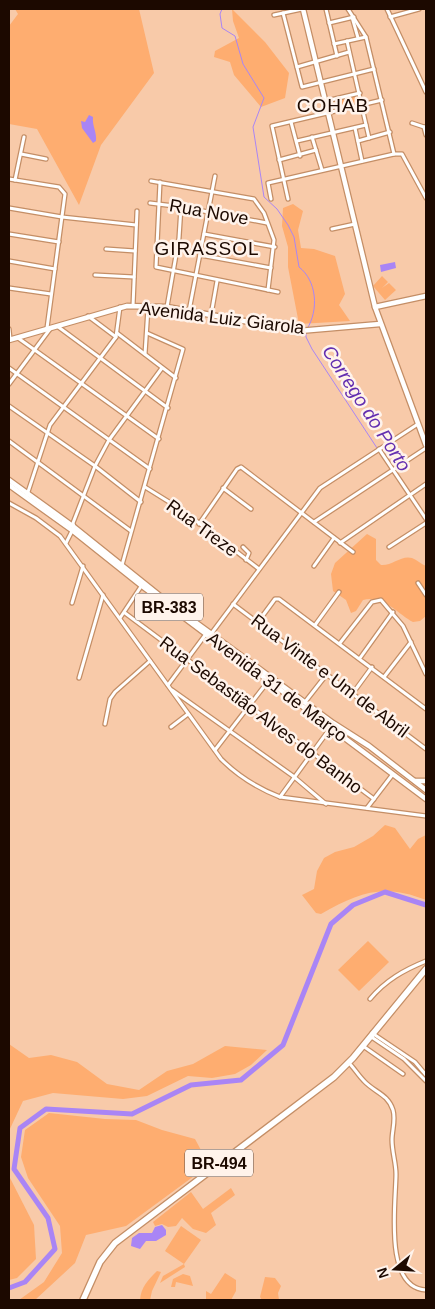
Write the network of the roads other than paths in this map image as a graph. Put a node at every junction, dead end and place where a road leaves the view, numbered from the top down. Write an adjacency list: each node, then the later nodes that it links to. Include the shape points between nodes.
1 (303, 9): 6 (street); 17 (street)
2 (326, 9): 10 (street)
3 (348, 9): 9 (street)
4 (387, 9): 8 (street)
5 (418, 9): 8 (street)
6 (284, 13): 7 (street); 18 (street)
7 (274, 15)
8 (390, 16): 22 (street)
9 (353, 17): 10 (street); 11 (street); 12 (street)
10 (329, 23): 14 (street)
11 (366, 37): 12 (street); 19 (street)
12 (358, 38): 13 (street)
13 (346, 41): 14 (street); 15 (street)
14 (334, 44): 16 (street)
15 (350, 52): 16 (street); 20 (street)
16 (337, 56): 17 (street)
17 (316, 62): 18 (street); 21 (street)
18 (297, 67): 21 (street, via 302,87)
19 (374, 69): 20 (street); 24 (street)
20 (356, 73): 21 (street); 23 (street)
21 (321, 82): 25 (street)
22 (426, 92)
23 (360, 93): 25 (street); 26 (street)
24 (382, 100): 26 (street); 33 (street)
25 (326, 101): 27 (street)
26 (362, 104): 27 (street); 30 (street)
27 (328, 112): 28 (street); 34 (street)
28 (292, 122): 39 (street); 46 (street, via 272,126)
29 (412, 123): 32 (street)
30 (366, 124): 31 (street); 38 (street)
31 (354, 127): 34 (street); 40 (street)
32 (425, 127): 35 (street)
33 (390, 132): 38 (street); 43 (street)
34 (333, 133): 37 (street); 48 (street)
35 (426, 135)
36 (24, 137): 42 (street)
37 (312, 137): 39 (street); 41 (street)
38 (369, 138): 40 (street)
39 (296, 141): 44 (street)
40 (358, 141): 47 (street)
41 (316, 150): 44 (street); 49 (street)
42 (21, 154): 45 (street); 53 (street)
43 (394, 154): 47 (street); 57 (street, via 402,154)
44 (300, 156): 46 (street)
45 (46, 159)
46 (279, 160): 52 (street)
47 (362, 161): 48 (street)
48 (341, 166): 49 (street); 68 (street)
49 (322, 170): 52 (street)
50 (215, 176): 56 (street)
51 (9, 179): 53 (street)
52 (283, 179): 58 (street); 59 (street, via 268,183)
53 (15, 180): 66 (street, via 64,190)
54 (151, 181): 55 (street)
55 (160, 182): 56 (street); 61 (street)
56 (213, 191): 65 (street); 67 (street, via 254,199)
57 (426, 198)
58 (288, 199)
59 (271, 200)
60 (150, 203): 61 (street, Rua Nove)
61 (159, 204): 62 (street, Rua Nove); 81 (street, via 156,267)
62 (182, 206): 65 (street, Rua Nove); 81 (street)
63 (9, 208): 66 (street)
64 (137, 211): 69 (street)
65 (209, 212): 67 (street, Rua Nove); 72 (street)
66 (62, 217): 69 (street); 73 (street)
67 (267, 223): 74 (street)
68 (355, 224): 70 (street); 93 (street)
69 (136, 225): 76 (street)
70 (332, 229)
71 (9, 234): 73 (street)
72 (204, 234): 74 (street); 77 (street)
73 (59, 242): 80 (street)
74 (275, 247): 79 (street)
75 (106, 249): 76 (street)
76 (135, 251): 84 (street)
77 (200, 255): 79 (street); 83 (street)
78 (9, 261): 80 (street)
79 (271, 268): 87 (street)
80 (54, 269): 89 (street)
81 (174, 272): 83 (street); 95 (street)
82 (95, 275): 84 (street)
83 (195, 276): 85 (street); 96 (street)
84 (134, 277): 91 (street)
85 (217, 281): 87 (street); 98 (street)
86 (9, 288): 89 (street)
87 (268, 290): 88 (street)
88 (278, 292)
89 (51, 294): 100 (street)
90 (426, 296): 93 (street)
91 (133, 306): 92 (street, Avenida Luiz Giarola); 94 (street, Avenida Luiz Giarola)
92 (120, 307): 97 (street, Avenida Luiz Giarola); 103 (street)
93 (375, 307): 99 (street)
94 (148, 308): 95 (street, Avenida Luiz Giarola); 102 (street)
95 (167, 308): 96 (street, Avenida Luiz Giarola)
96 (189, 311): 98 (street, Avenida Luiz Giarola)
97 (88, 316): 100 (street, Avenida Luiz Giarola); 103 (street)
98 (211, 316): 99 (street, Avenida Luiz Giarola, via 299,331)
99 (380, 324): 120 (street)
100 (52, 327): 104 (street, Avenida Luiz Giarola); 106 (street); 108 (street)
101 (9, 329): 105 (street)
102 (147, 333): 107 (street); 112 (street, via 183,349)
103 (117, 335): 107 (street); 108 (street)
104 (18, 337): 105 (street, Avenida Luiz Giarola); 106 (street)
105 (10, 340)
106 (34, 349): 111 (street); 113 (street)
107 (145, 355): 110 (street)
108 (100, 358): 113 (street); 115 (street)
109 (9, 368): 111 (street)
110 (162, 368): 112 (street); 115 (street)
111 (16, 374): 114 (street); 117 (street)
112 (176, 378): 118 (street)
113 (81, 382): 117 (street); 119 (street)
114 (9, 384)
115 (146, 391): 118 (street); 119 (street)
116 (9, 406): 121 (street)
117 (62, 407): 121 (street); 123 (street)
118 (168, 408): 122 (street)
119 (126, 416): 122 (street); 123 (street)
120 (418, 424): 125 (street); 126 (street)
121 (48, 433): 127 (street); 128 (street)
122 (159, 439): 129 (street)
123 (109, 440): 128 (street); 129 (street)
124 (9, 441): 127 (street)
125 (426, 446): 130 (street)
126 (378, 450): 130 (street); 142 (street, via 320,488)
127 (38, 462): 136 (street); 137 (street)
128 (94, 466): 136 (street); 139 (street)
129 (150, 469): 134 (street)
130 (392, 470): 138 (street); 143 (street)
131 (9, 480): 137 (street, Avenida 31 de Março / BR-383)
132 (426, 484): 138 (street)
133 (9, 485): 137 (street, Avenida 31 de Março / BR-383)
134 (145, 487): 139 (street); 145 (street, Rua Treze)
135 (223, 488): 141 (street); 142 (street, via 241,467); 145 (street)
136 (84, 495): 146 (street, via 73,523); 147 (street)
137 (27, 496): 146 (street, Avenida 31 de Março / BR-383)
138 (409, 496): 144 (street); 150 (street)
139 (141, 502): 147 (street)
140 (9, 503): 149 (street, via 50,528)
141 (251, 508)
142 (301, 513): 143 (street); 158 (street)
143 (314, 522): 148 (street)
144 (426, 522): 152 (street)
145 (199, 524): 154 (street, Rua Treze)
146 (74, 529): 149 (street); 156 (street, Avenida 31 de Março / BR-383)
147 (131, 531): 156 (street)
148 (334, 538): 150 (street); 157 (street)
149 (66, 543): 155 (street)
150 (340, 543): 153 (street)
151 (243, 547): 154 (street, via 249,554)
152 (389, 547)
153 (352, 552)
154 (246, 560): 158 (street, Rua Treze)
155 (83, 566): 162 (street); 164 (street)
156 (121, 566): 160 (street, Avenida 31 de Março / BR-383)
157 (314, 566)
158 (259, 569): 165 (street)
159 (418, 583): 163 (street)
160 (142, 585): 167 (street); 171 (street, Avenida 31 de Março / BR-383)
161 (339, 592): 170 (street)
162 (103, 594): 168 (street); 181 (street)
163 (426, 595)
164 (72, 603)
165 (233, 604): 169 (street, Rua Vinte e Um de Abril); 171 (street)
166 (393, 612): 172 (street); 173 (street, via 381,600 375,601); 174 (street)
167 (125, 613): 168 (street); 175 (street, Rua Sebastião Alves do Banho)
168 (120, 618): 176 (street)
169 (258, 622): 170 (street, via 277,598); 178 (street, Rua Vinte e Um de Abril)
170 (315, 625): 173 (street)
171 (208, 634): 175 (street); 182 (street, Avenida 31 de Março / BR-383)
172 (411, 642): 179 (street); 180 (street)
173 (340, 643): 174 (street)
174 (360, 658): 177 (street)
175 (186, 660): 183 (street); 186 (street, Rua Sebastião Alves do Banho)
176 (150, 661): 183 (street); 189 (street, via 110,699)
177 (372, 667): 180 (street); 184 (street)
178 (328, 674): 184 (street, Rua Vinte e Um de Abril); 185 (street)
179 (426, 674)
180 (384, 677): 187 (street)
181 (79, 678)
182 (270, 679): 185 (street, Avenida 31 de Março / BR-383); 186 (street); 190 (street, Avenida 31 de Março / BR-383)
183 (169, 687): 188 (street); 192 (street)
184 (353, 693): 193 (street, Rua Vinte e Um de Abril)
185 (304, 703): 190 (street, Avenida 31 de Março / BR-383)
186 (248, 707): 192 (street); 196 (street, Rua Sebastião Alves do Banho)
187 (426, 709)
188 (188, 714): 191 (street); 194 (street)
189 (106, 724)
190 (332, 725): 195 (street, Avenida 31 de Março / BR-383); 196 (street); 197 (street, Avenida 31 de Março / BR-383)
191 (171, 727)
192 (230, 730): 194 (street); 199 (street)
193 (426, 749)
194 (215, 750): 204 (street, via 236,775)
195 (375, 750): 197 (street, via 370,752); 200 (street, Avenida 31 de Março / BR-383)
196 (310, 753): 199 (street); 205 (street, Rua Sebastião Alves do Banho)
197 (372, 759): 198 (street, Avenida 31 de Março / BR-383)
198 (393, 774): 202 (street, Avenida 31 de Março / BR-383); 205 (street)
199 (293, 776): 204 (street); 207 (street)
200 (413, 781): 201 (street); 203 (street, Avenida 31 de Março / BR-383)
201 (426, 781)
202 (413, 790): 203 (street); 206 (street, Avenida 31 de Março / BR-383)
203 (426, 790)
204 (280, 797): 207 (street)
205 (374, 799): 208 (street)
206 (426, 799)
207 (326, 804): 208 (street)
208 (368, 808): 209 (street)
209 (426, 816)
210 (426, 961): 212 (street, via 394,976)
211 (425, 972): 213 (highway, BR-494)
212 (370, 999)
213 (371, 1034): 214 (highway, BR-494); 217 (street, via 415,1062); 218 (street, via 409,1063)
214 (362, 1046): 215 (highway, BR-494); 216 (street)
215 (349, 1062): 219 (street, via 366,1083 388,1099 394,1112 394,1231 398,1257 410,1284 416,1289); 220 (highway, BR-494, via 334,1077 115,1243 100,1262)
216 (403, 1074)
217 (426, 1075)
218 (426, 1081)
219 (426, 1290)
220 (84, 1300)

